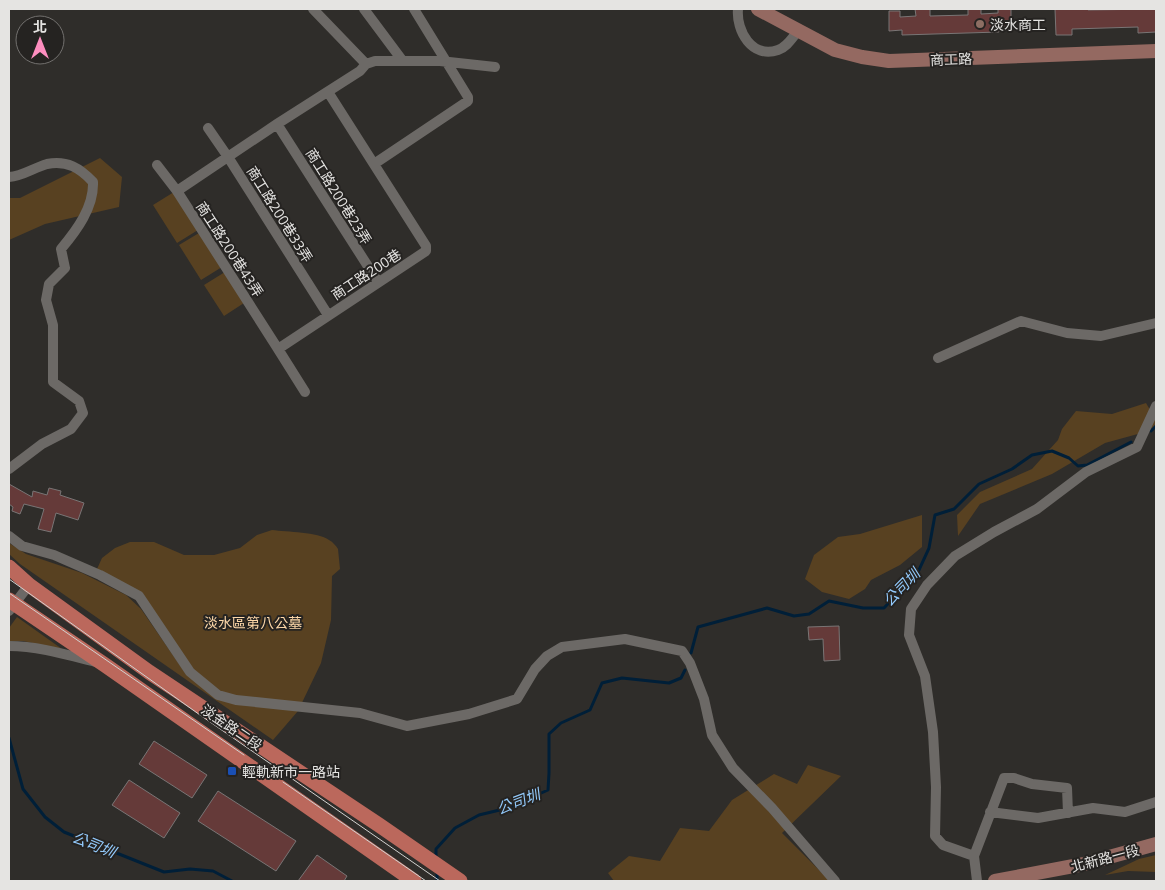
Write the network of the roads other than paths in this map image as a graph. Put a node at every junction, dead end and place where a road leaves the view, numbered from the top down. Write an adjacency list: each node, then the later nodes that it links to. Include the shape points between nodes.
1 (313, 9): 10 (street)
2 (364, 9): 8 (street)
3 (414, 9): 9 (street)
4 (738, 9): 6 (street, via 742,36 752,47 763,51 777,50 788,44)
5 (758, 9): 6 (street, 商工路)
6 (798, 31): 7 (street, 商工路, via 835,50 889,61)
7 (1156, 51)
8 (402, 60): 9 (street); 10 (street)
9 (448, 63): 11 (street); 16 (street, via 468,97 466,104)
10 (366, 64): 12 (street, via 360,72)
11 (495, 67)
12 (328, 92): 13 (street); 16 (street, 商工路200巷)
13 (278, 124): 15 (street); 20 (street, 商工路200巷23弄)
14 (208, 128): 15 (street, 商工路200巷33弄)
15 (228, 157): 19 (street); 21 (street, 商工路200巷33弄)
16 (374, 164): 20 (street, 商工路200巷, via 426,248 425,253)
17 (157, 165): 19 (street, 商工路200巷43弄)
18 (9, 177): 27 (street, via 17,177 48,164 72,164 93,182 93,194 77,230 61,249 65,268 49,284 46,300 53,325 53,382 79,402 83,413 71,429 42,444)
19 (177, 190): 23 (street, 商工路200巷43弄)
20 (378, 282): 21 (street, 商工路200巷)
21 (328, 315): 23 (street, 商工路200巷)
22 (1156, 323): 24 (street, via 1101,336 1067,333 1021,321)
23 (278, 349): 25 (street)
24 (938, 358)
25 (306, 392)
26 (1156, 406): 38 (street, via 1137,447 1086,472 1037,509 955,556 926,585 911,609 908,635 925,676 933,732 935,836 943,845)
27 (9, 468)
28 (9, 536): 41 (street, via 22,546 54,555 138,596 190,672 218,695 236,700 360,713 407,726 469,714 517,699 535,669 562,647 625,638 682,651 704,699 712,735 732,768 772,808)
29 (9, 567): 30 (main road, 淡金路二段)
30 (29, 585): 31 (street); 40 (main road, 淡金路二段, via 149,672)
31 (11, 605): 33 (main road, 淡金路二段)
32 (9, 646): 33 (street, via 58,652)
33 (104, 664): 39 (main road, 淡金路二段)
34 (1156, 802): 36 (street, via 1125,812 1093,808)
35 (990, 812): 36 (street, via 1038,818); 36 (street, via 1004,778 1067,788); 38 (street)
36 (1068, 812)
37 (1156, 844): 43 (street, 北新路一段, via 1084,864)
38 (974, 856): 42 (street)
39 (414, 881)
40 (460, 881)
41 (835, 881)
42 (977, 881)
43 (995, 881)

